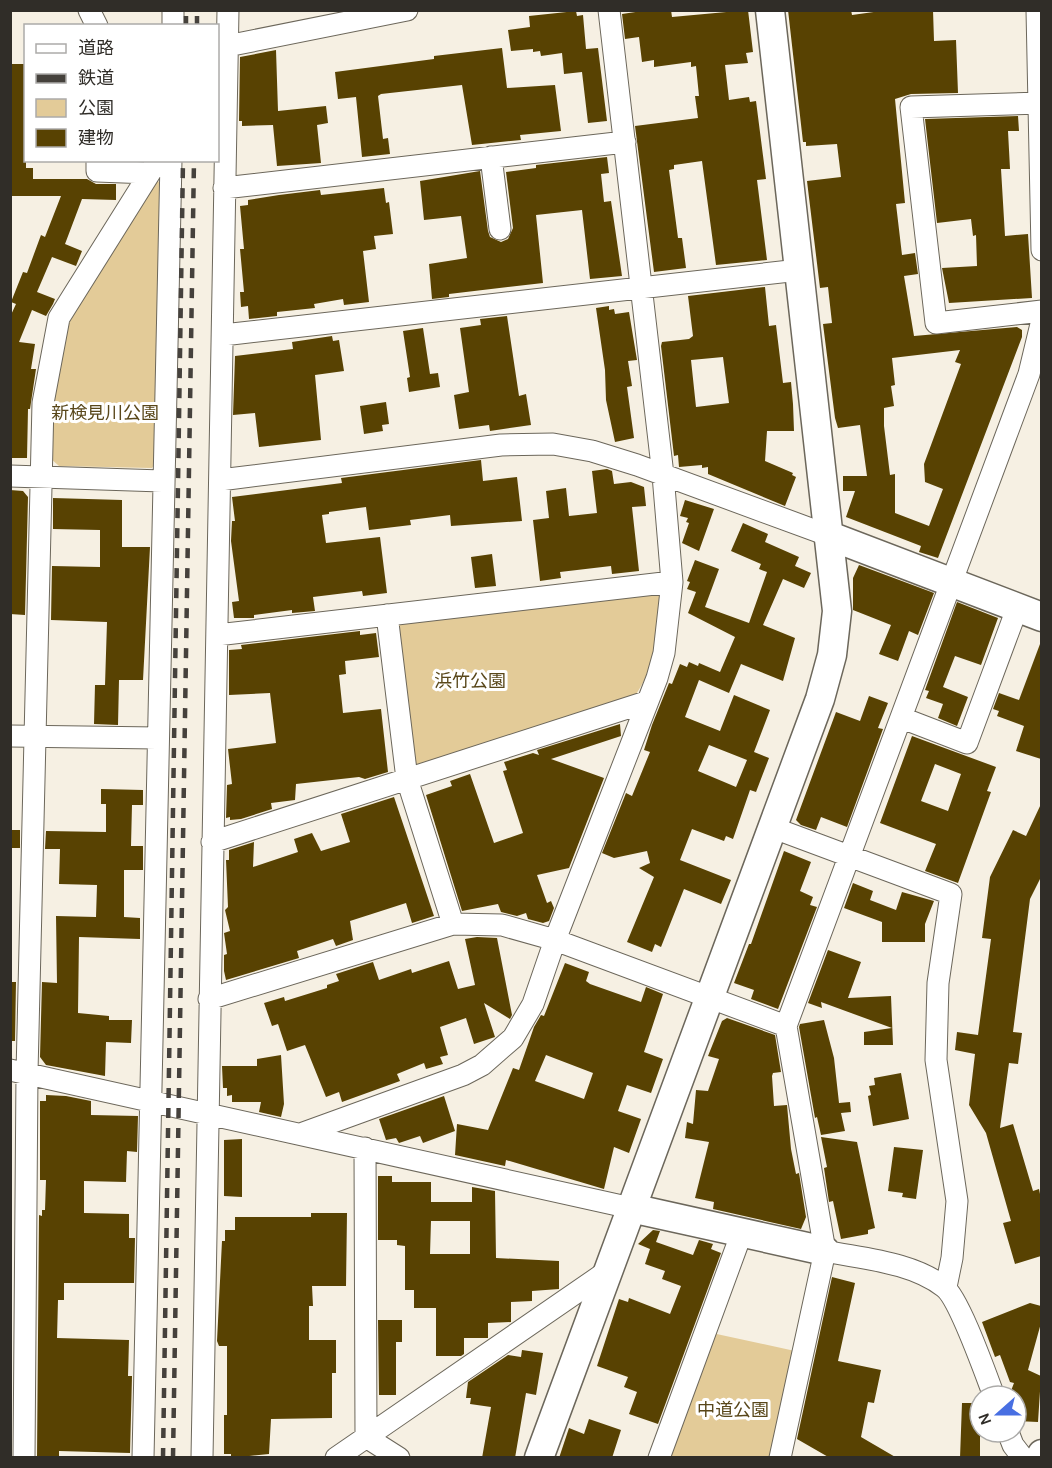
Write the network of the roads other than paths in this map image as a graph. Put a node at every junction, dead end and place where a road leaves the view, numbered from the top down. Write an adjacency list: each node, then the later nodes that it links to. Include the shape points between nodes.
1 (89, 10): 7 (street)
2 (228, 10): 8 (street)
3 (407, 10): 8 (street)
4 (609, 10): 10 (street)
5 (770, 10): 18 (street)
6 (1036, 10): 9 (street)
7 (96, 24)
8 (227, 46): 15 (street)
9 (1040, 103): 17 (street); 20 (street, via 911,107 936,323)
10 (625, 142): 11 (street); 19 (street)
11 (491, 157): 15 (street); 16 (street)
12 (97, 162): 14 (street, via 97,171)
13 (171, 162): 27 (street)
14 (153, 167): 25 (street, via 59,318 43,404)
15 (224, 188): 22 (street)
16 (500, 229)
17 (1041, 250)
18 (799, 270): 19 (street); 28 (street)
19 (641, 286): 22 (street); 23 (street)
20 (1041, 311)
21 (1041, 320): 30 (street, via 1029,374)
22 (223, 335): 26 (street)
23 (663, 475): 26 (street, via 592,451 553,444 501,445); 28 (street); 29 (street)
24 (10, 476): 25 (street)
25 (41, 476): 27 (street); 37 (street)
26 (220, 480): 33 (street)
27 (162, 481): 38 (street)
28 (830, 536): 30 (street); 40 (street, via 837,611 832,655 820,699)
29 (672, 582): 32 (street); 34 (street, via 664,653)
30 (953, 582): 31 (street); 35 (street)
31 (1030, 611): 35 (street, via 967,743)
32 (387, 615): 33 (street); 39 (street)
33 (217, 635): 41 (street)
34 (646, 702): 39 (street); 44 (street)
35 (902, 718): 42 (street)
36 (10, 736): 37 (street)
37 (35, 736): 38 (street); 48 (street)
38 (157, 738): 49 (street)
39 (407, 779): 41 (street); 43 (street)
40 (771, 827): 42 (street); 45 (street)
41 (212, 842): 46 (street)
42 (850, 855): 47 (street); 57 (street, via 951,894 938,983 936,1049 957,1202)
43 (453, 924): 44 (street, via 502,925); 46 (street)
44 (555, 940): 45 (street); 51 (street, via 543,980 524,1021 513,1038 482,1065)
45 (707, 998): 47 (street); 53 (street)
46 (209, 999): 50 (street)
47 (786, 1026): 55 (street)
48 (19, 1071): 49 (street); 61 (street)
49 (150, 1100): 50 (street); 62 (street)
50 (208, 1113): 51 (street); 63 (street)
51 (303, 1133): 52 (street)
52 (365, 1148): 53 (street); 59 (street)
53 (631, 1208): 54 (street); 56 (street)
54 (742, 1232): 55 (street); 67 (street)
55 (825, 1251): 57 (street, via 904,1267); 68 (street)
56 (606, 1272): 59 (street); 66 (street)
57 (946, 1287): 58 (street)
58 (989, 1384)
59 (366, 1437): 64 (street); 65 (street)
60 (1015, 1444): 69 (street)
61 (24, 1458)
62 (143, 1458)
63 (202, 1458)
64 (336, 1458)
65 (399, 1458)
66 (539, 1458)
67 (659, 1458)
68 (780, 1458)
69 (1023, 1458)

